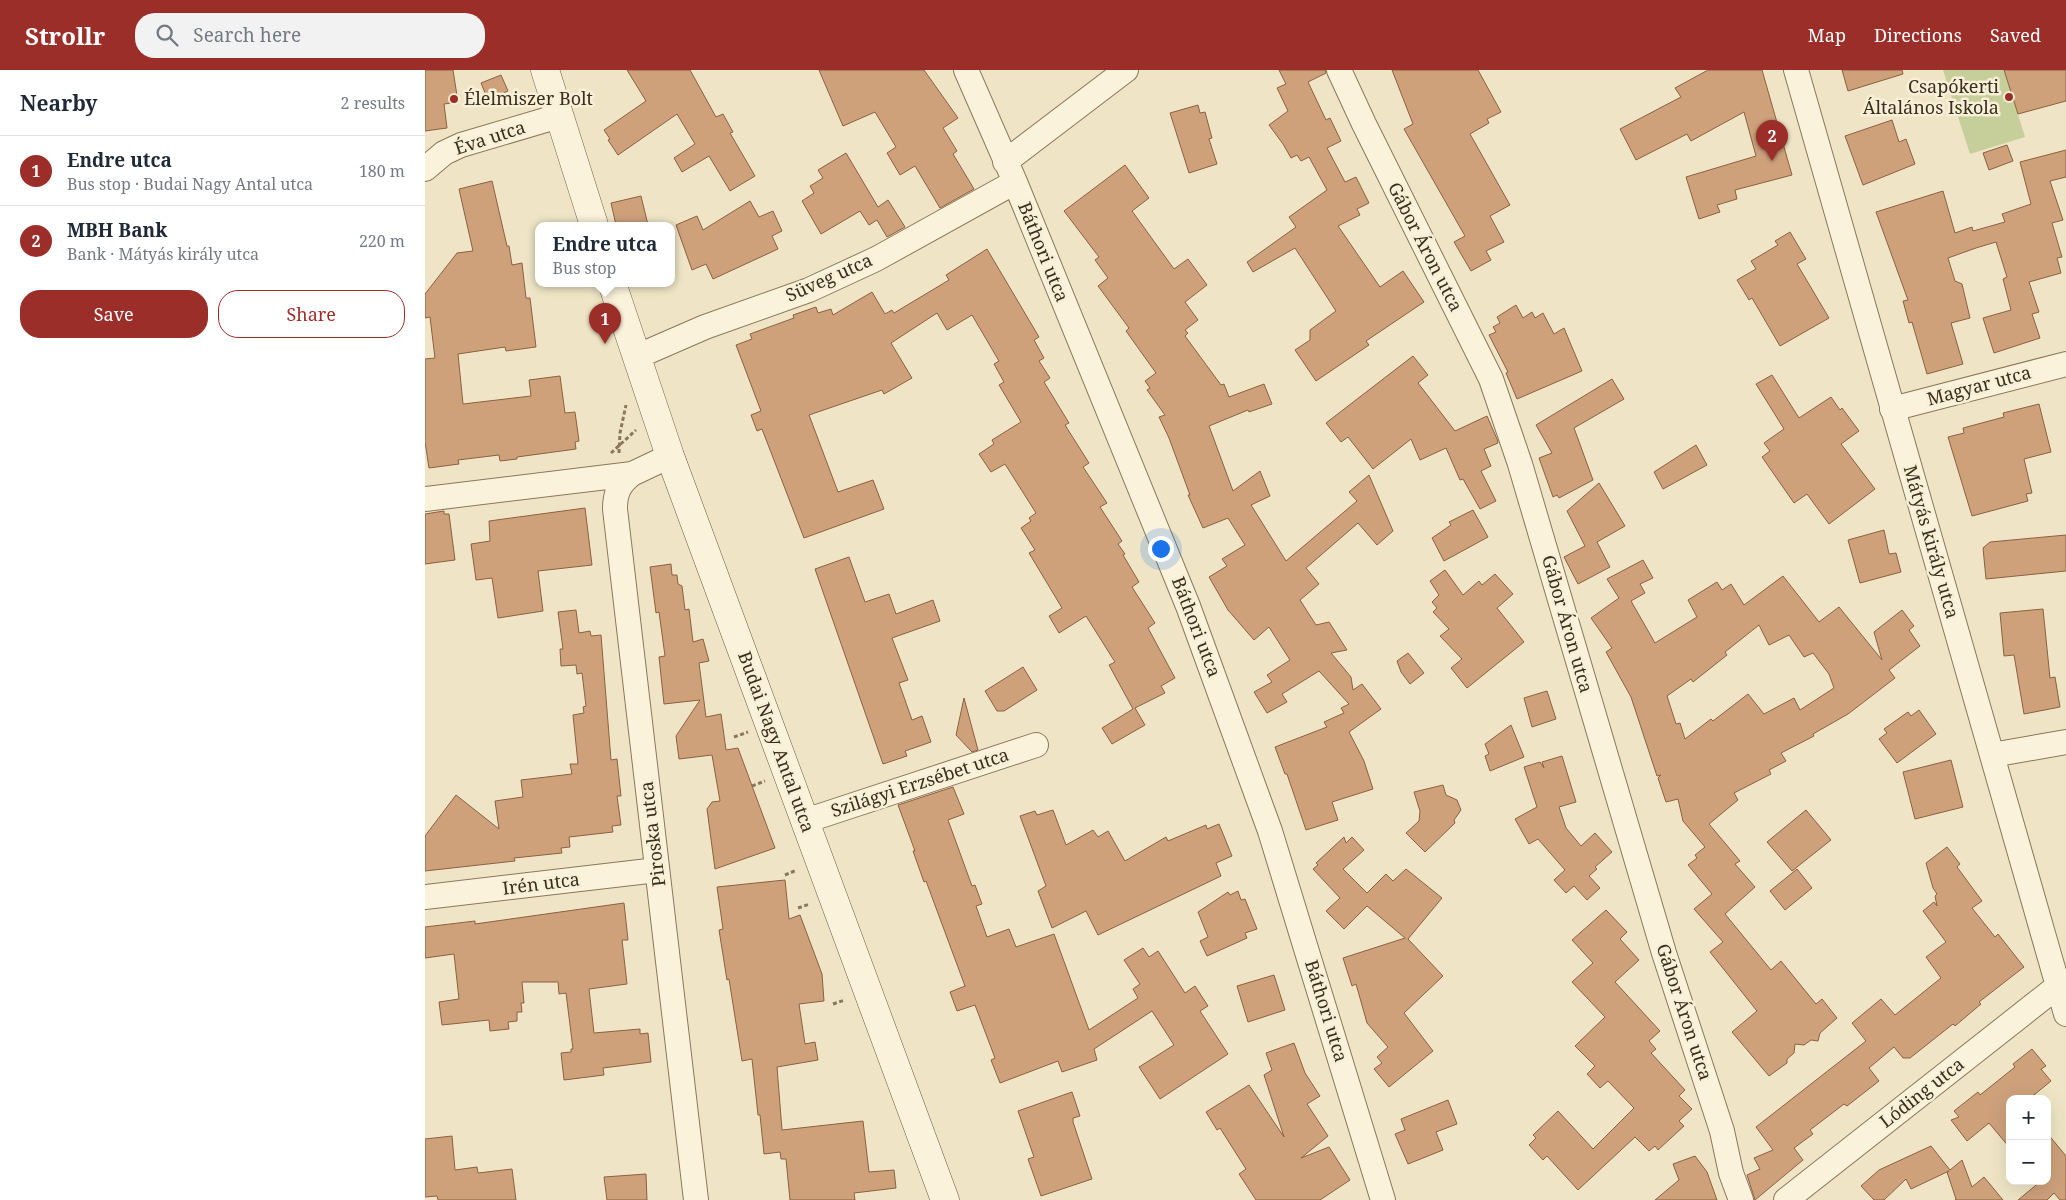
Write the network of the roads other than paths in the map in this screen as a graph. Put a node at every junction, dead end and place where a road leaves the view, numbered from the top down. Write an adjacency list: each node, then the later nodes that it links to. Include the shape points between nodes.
1 (545, 70): 6 (street)
2 (966, 70): 8 (street, Báthori utca)
3 (1126, 70): 8 (street, Süveg utca)
4 (1339, 70): 28 (street, Gábor Áron utca, via 1494,387)
5 (1796, 70): 13 (street, Mátyás király utca)
6 (559, 116): 7 (street, Éva utca, via 461,145 444,153); 9 (street)
7 (425, 169)
8 (1010, 172): 11 (street, Süveg utca, via 875,259 809,290 705,327); 27 (street, Báthori utca, via 1199,634 1276,850)
9 (593, 222)
10 (613, 287): 11 (street, Budai Nagy Antal utca)
11 (636, 357): 14 (street, Budai Nagy Antal utca)
12 (2066, 364): 13 (street, Magyar utca)
13 (1892, 409): 19 (street, Mátyás király utca)
14 (670, 456): 15 (street); 20 (street, Budai Nagy Antal utca)
15 (627, 475): 16 (street); 21 (street, Piroska utca, via 616,495 615,509)
16 (425, 499)
17 (2066, 742): 19 (street)
18 (1036, 745): 20 (street, Szilágyi Erzsébet utca)
19 (1992, 755): 23 (street, Mátyás király utca)
20 (805, 821): 26 (street, Budai Nagy Antal utca)
21 (657, 870): 22 (street, Irén utca); 25 (street, Piroska utca)
22 (425, 897)
23 (2058, 986): 24 (street, Mátyás király utca); 29 (street, Lóding utca)
24 (2066, 1014)
25 (696, 1200)
26 (945, 1200)
27 (1383, 1200)
28 (1741, 1200)
29 (1786, 1200)

